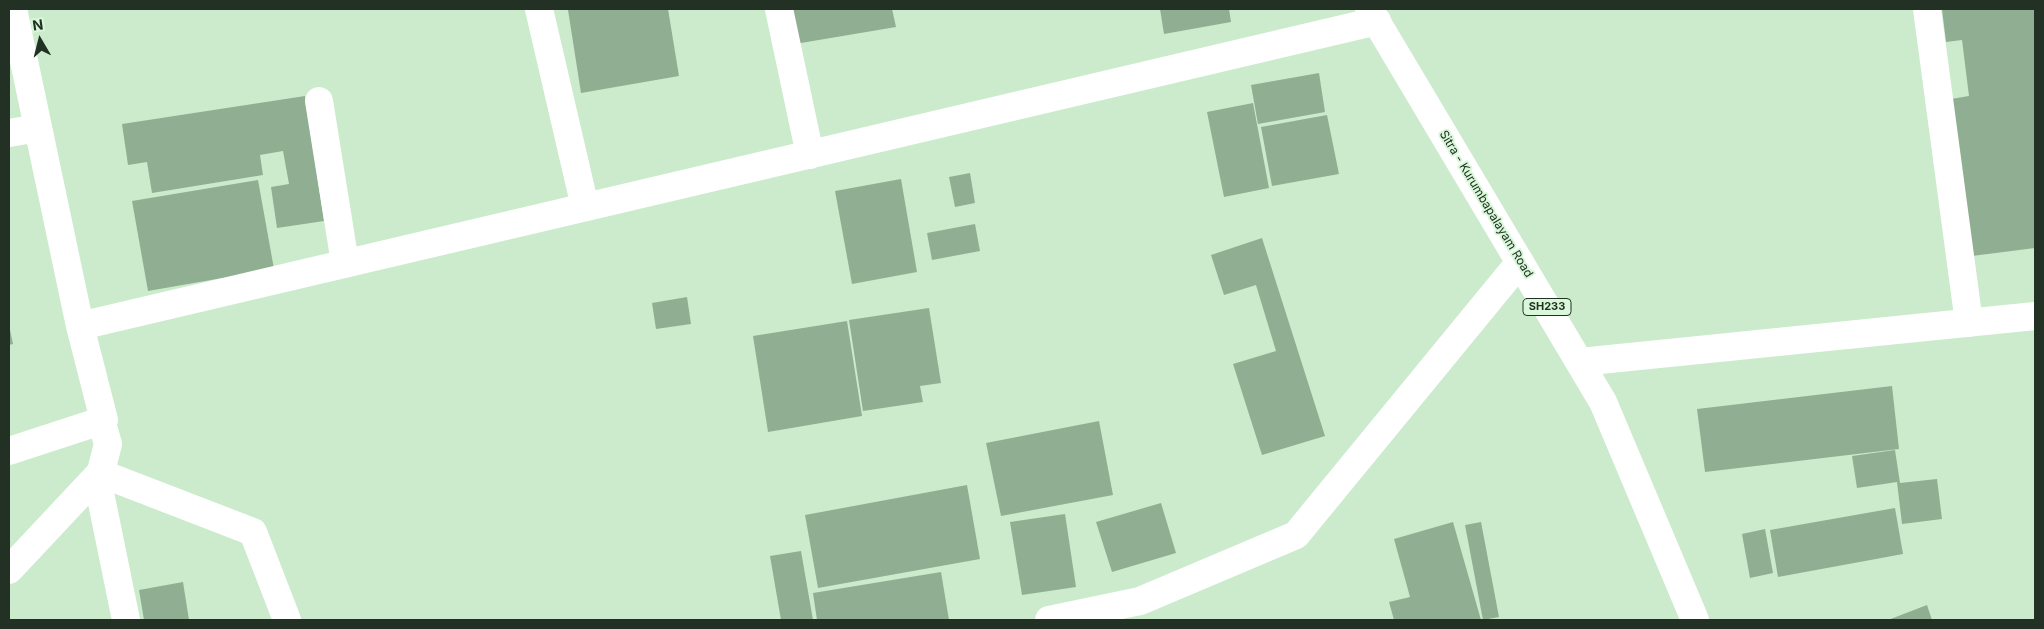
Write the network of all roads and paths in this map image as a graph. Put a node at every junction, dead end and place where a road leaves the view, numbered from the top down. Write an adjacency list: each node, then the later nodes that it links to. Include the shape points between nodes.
1 (13, 9): 7 (street)
2 (539, 9): 10 (street)
3 (779, 9): 9 (street)
4 (1927, 9): 14 (street)
5 (1373, 15): 9 (street); 11 (street, Sitra - Kurumbapalayam Road / SH233)
6 (319, 101): 12 (street)
7 (38, 128): 8 (street); 15 (street)
8 (9, 133)
9 (810, 155): 10 (street)
10 (585, 207): 12 (street)
11 (1520, 262): 16 (street, Sitra - Kurumbapalayam Road / SH233); 23 (street, via 1296,535 1140,601)
12 (345, 263): 15 (street)
13 (2035, 316): 14 (street)
14 (1969, 323): 16 (street)
15 (80, 326): 17 (street, via 104,420)
16 (1580, 362): 24 (street, Sitra - Kurumbapalayam Road / SH233, via 1603,402)
17 (101, 420): 18 (street); 19 (street, via 108,444)
18 (9, 451)
19 (100, 473): 20 (street); 21 (street, via 98,483); 22 (street, via 253,532)
20 (9, 570)
21 (126, 620)
22 (287, 620)
23 (1049, 620)
24 (1695, 620)

